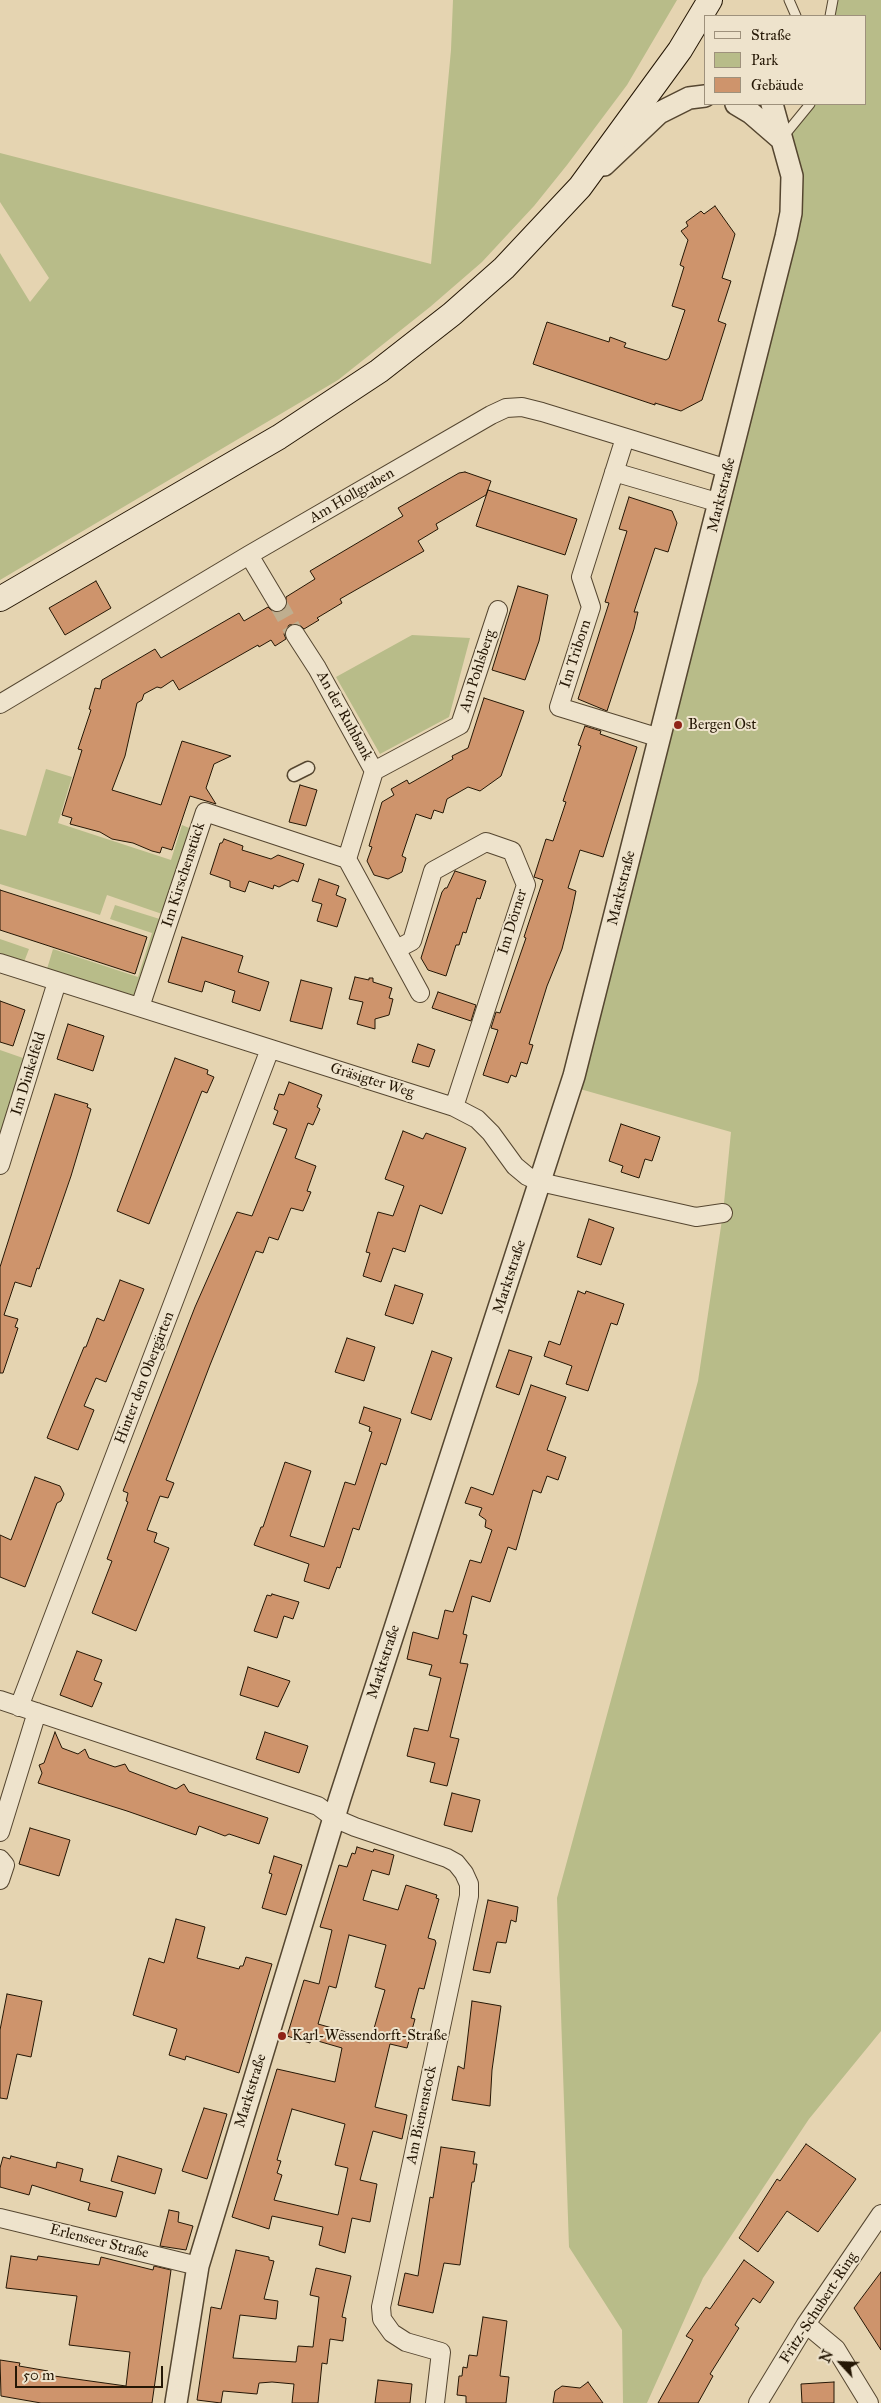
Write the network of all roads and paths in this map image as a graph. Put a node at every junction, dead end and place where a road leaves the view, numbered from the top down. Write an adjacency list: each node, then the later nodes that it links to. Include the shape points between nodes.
1 (789, 0): 4 (lane)
2 (833, 0): 5 (lane)
3 (705, 11): 11 (main road, via 656,85)
4 (796, 15)
5 (830, 15)
6 (704, 96): 11 (street, via 689,98 659,113)
7 (738, 105): 10 (street)
8 (772, 105): 10 (street, Marktstraße)
9 (809, 105): 10 (lane)
10 (781, 139): 13 (street, Marktstraße, via 792,176 791,212)
11 (580, 187): 17 (main road, via 504,268 379,371 279,437)
12 (625, 438): 13 (street, Am Hollgraben); 14 (street, Im Triborn); 16 (street, Am Hollgraben, via 542,412 522,407 506,408)
13 (728, 468): 15 (street, Marktstraße)
14 (614, 472): 15 (street); 22 (street, Im Triborn, via 581,577 591,607 560,707)
15 (720, 503): 22 (street, Marktstraße)
16 (249, 556): 18 (street); 21 (street, Am Hollgraben)
17 (0, 599)
18 (277, 602)
19 (498, 610): 24 (street, Am Pohlsberg, via 460,725)
20 (295, 634): 24 (street, An der Ruhbank)
21 (0, 704)
22 (660, 738): 35 (street, Marktstraße, via 574,1076)
23 (308, 768): 25 (street)
24 (374, 770): 26 (street, An der Ruhbank)
25 (294, 775)
26 (347, 859): 27 (street); 31 (street, Im Kirschenstück, via 204,812)
27 (397, 949): 30 (street); 33 (street, Im Dörner, via 412,940 433,871 486,842 512,851 526,885)
28 (0, 963): 29 (street, Gräsigter Weg)
29 (57, 982): 31 (street, Gräsigter Weg); 34 (street, Im Dinkelfeld)
30 (420, 993)
31 (140, 1007): 32 (street, Gräsigter Weg)
32 (270, 1049): 33 (street, Gräsigter Weg); 38 (street, Hinter den Obergärten)
33 (454, 1106): 35 (street, Gräsigter Weg, via 477,1119 515,1166)
34 (0, 1166)
35 (540, 1182): 36 (street, Gräsigter Weg, via 696,1217); 40 (street, Marktstraße)
36 (723, 1213)
37 (0, 1700): 38 (street)
38 (19, 1707): 39 (street)
39 (37, 1712): 40 (street, via 318,1806); 41 (street)
40 (334, 1818): 46 (street, Marktstraße); 49 (street, Am Bienenstock, via 447,1858 460,1868 468,1884 469,1896 381,2307 382,2318 392,2333 406,2342 441,2352)
41 (0, 1832)
42 (0, 1859): 43 (street, via 4,1865)
43 (0, 1880)
44 (881, 2214): 47 (street, Fritz-Schubert-Ring)
45 (0, 2218): 46 (street, Erlenseer Straße)
46 (198, 2266): 48 (street, Marktstraße)
47 (806, 2324): 50 (street, Fritz-Schubert-Ring); 51 (street, via 836,2349)
48 (176, 2403)
49 (435, 2403)
50 (758, 2403)
51 (869, 2403)

